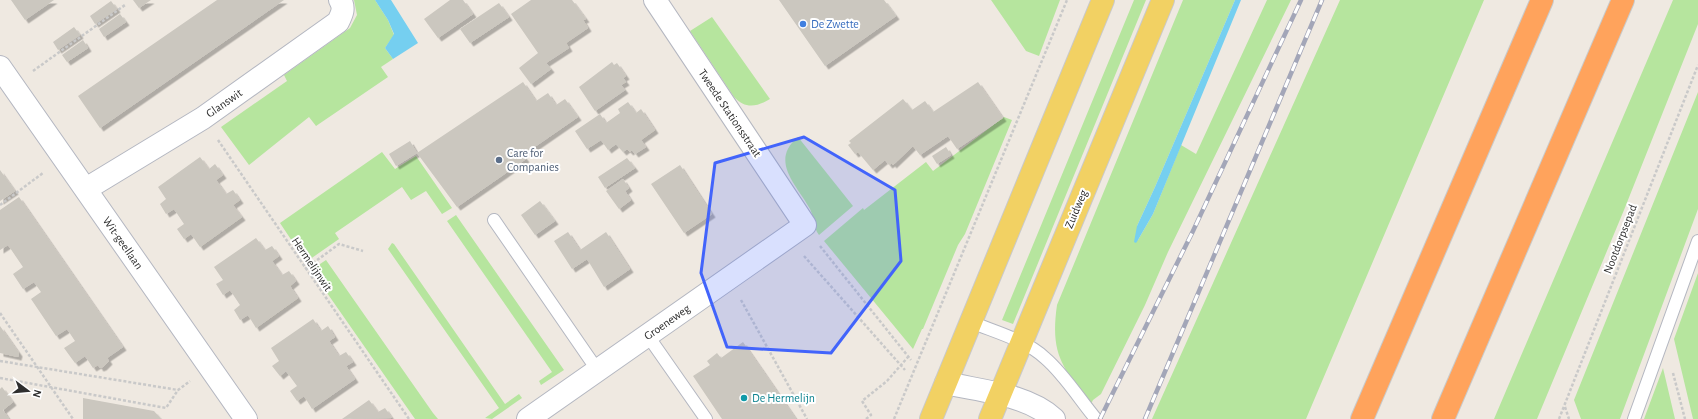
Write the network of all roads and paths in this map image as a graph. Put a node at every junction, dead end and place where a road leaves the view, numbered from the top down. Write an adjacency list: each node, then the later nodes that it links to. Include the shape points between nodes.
1 (340, 0): 12 (street, Glanswit, via 343,4 338,22)
2 (655, 0): 17 (street, Tweede Stationsstraat)
3 (1066, 0): 51 (path)
4 (1103, 0): 25 (main road)
5 (1163, 0): 28 (main road, Zuidweg)
6 (1542, 0): 55 (highway)
7 (1623, 0): 56 (highway)
8 (125, 5): 11 (path)
9 (1698, 65): 42 (path, Nootdorpsepad)
10 (0, 67): 11 (street, Wit-geellaan)
11 (13, 85): 13 (street, Wit-geellaan)
12 (203, 118): 14 (street, Glanswit); 21 (path, Hermelijnwit)
13 (64, 158): 14 (street, Wit-geellaan); 15 (path)
14 (86, 189): 33 (street, Wit-geellaan)
15 (0, 205)
16 (494, 220): 36 (lane)
17 (805, 225): 22 (street, Groeneweg)
18 (1698, 241): 27 (lane)
19 (363, 251): 21 (path, via 339,244)
20 (835, 266): 29 (path)
21 (304, 269): 47 (path, Hermelijnwit)
22 (729, 279): 26 (street, Groeneweg); 49 (path)
23 (822, 279): 32 (path)
24 (0, 313): 34 (path)
25 (971, 322): 28 (lane); 38 (main road)
26 (648, 336): 36 (street, Groeneweg); 48 (lane)
27 (1663, 336): 59 (lane); 60 (path)
28 (1020, 343): 41 (main road, Zuidweg); 54 (lane, via 1046,358)
29 (908, 357): 30 (path); 32 (path)
30 (911, 360)
31 (0, 361): 34 (path)
32 (901, 365): 35 (path); 50 (path, via 887,381 862,400 871,415)
33 (209, 366): 40 (path); 46 (street, Wit-geellaan)
34 (39, 368): 39 (path); 40 (path)
35 (905, 370)
36 (598, 371): 43 (street, Groeneweg)
37 (0, 378): 39 (path)
38 (946, 383): 41 (street); 44 (street, via 977,403); 52 (main road)
39 (52, 387): 40 (path, via 166,408); 45 (path)
40 (178, 390)
41 (1000, 395): 44 (main road, Zuidweg); 53 (street, via 1034,404)
42 (1565, 407): 57 (path, Nootdorpsepad); 58 (path)
43 (539, 416)
44 (991, 418)
45 (72, 419)
46 (246, 419)
47 (408, 419)
48 (706, 419)
49 (807, 419)
50 (866, 419)
51 (894, 419)
52 (931, 419)
53 (1054, 419)
54 (1096, 419)
55 (1362, 419)
56 (1443, 419)
57 (1559, 419)
58 (1569, 419)
59 (1634, 419)
60 (1685, 419)

